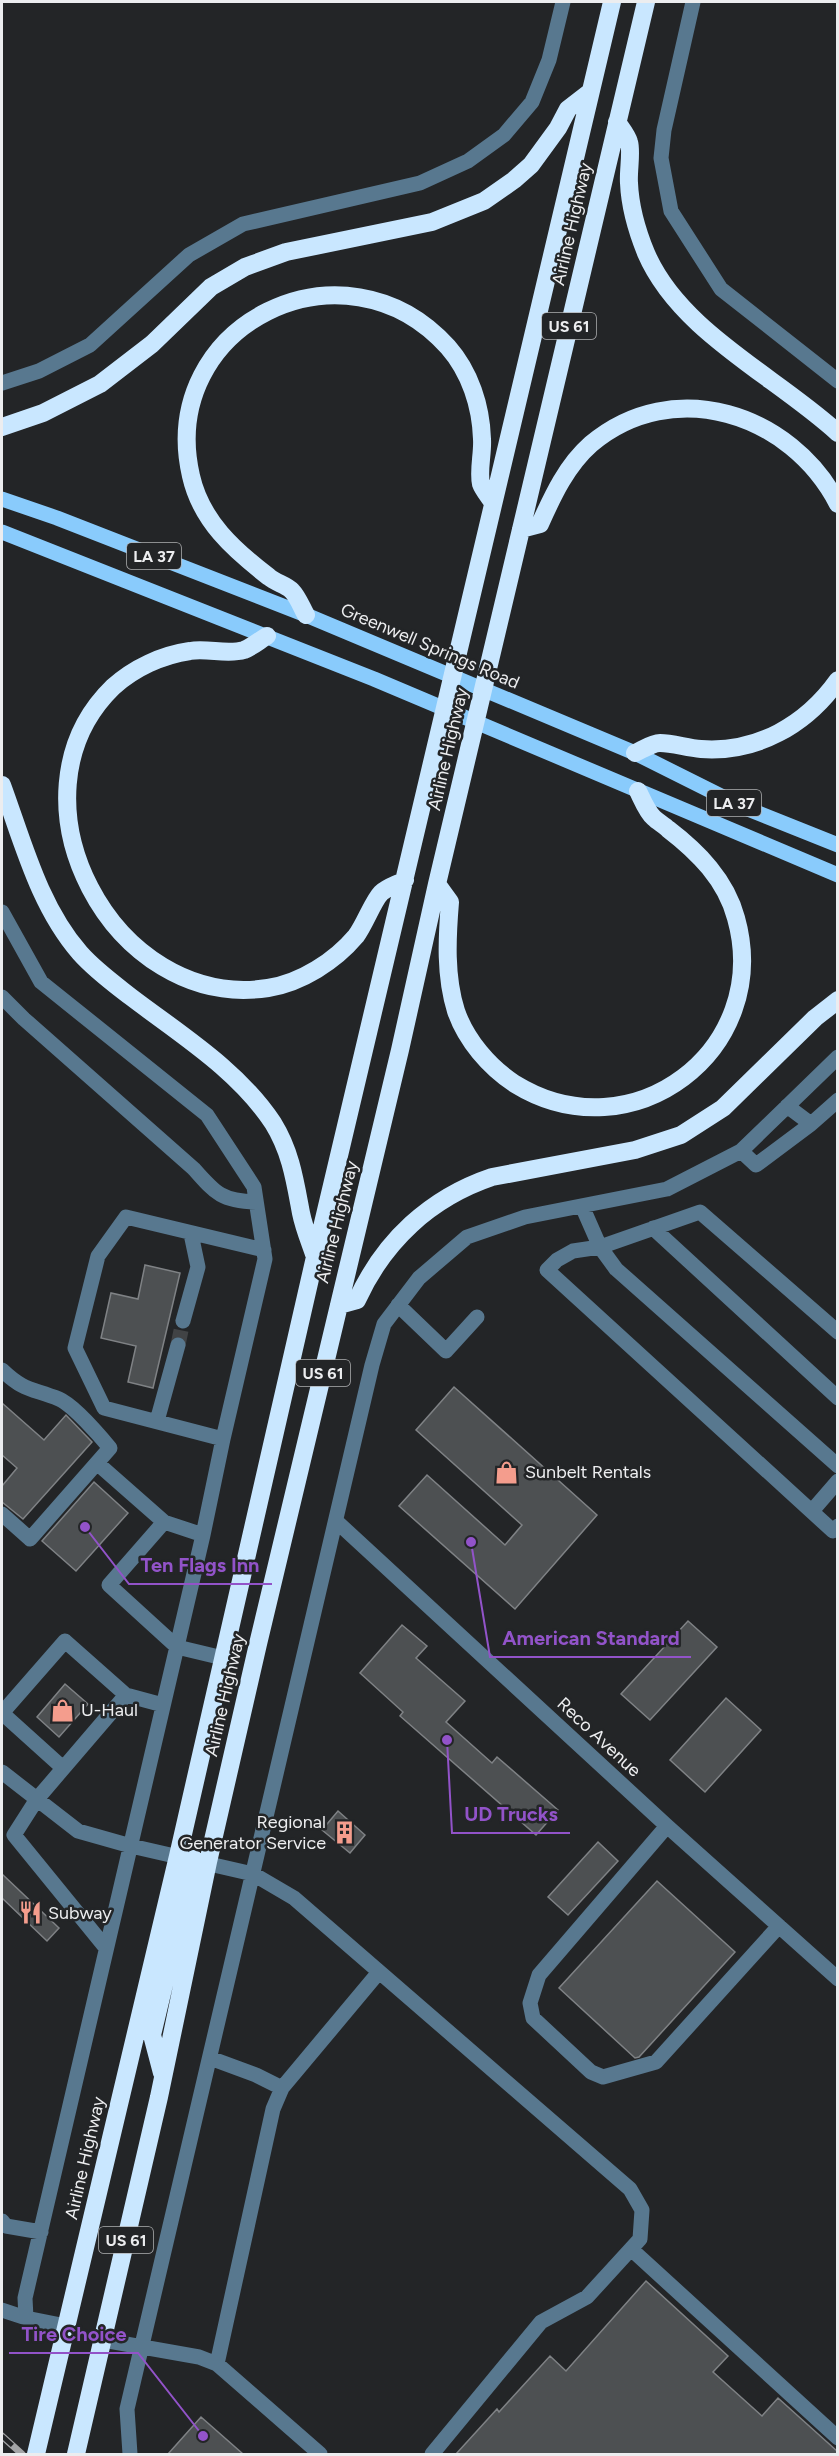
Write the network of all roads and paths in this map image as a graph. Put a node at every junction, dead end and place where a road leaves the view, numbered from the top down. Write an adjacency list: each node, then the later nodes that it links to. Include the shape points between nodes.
1 (563, 2): 8 (street, via 549,60 532,102 504,135 468,161 420,183 243,224 189,255 90,345 39,371)
2 (612, 2): 5 (highway, Airline Highway / US 61)
3 (646, 2): 6 (highway, Airline Highway / US 61)
4 (693, 2): 7 (street, via 661,158 671,211 721,289)
5 (590, 92): 9 (highway, via 568,109 531,165 484,201 432,222 286,252 245,267 211,287 152,344 100,384 52,409); 12 (highway, Airline Highway / US 61)
6 (617, 122): 10 (highway, via 630,143 629,184 635,221 647,255 663,283 704,328); 14 (highway, Airline Highway / US 61)
7 (837, 381)
8 (2, 383)
9 (2, 427)
10 (837, 432)
11 (2, 499): 16 (main road, Greenwell Springs Road / LA 37)
12 (493, 503): 16 (highway, via 481,484 482,436 475,397 460,363 436,334 400,310 361,297 313,296 270,309 226,342 207,368 193,398 188,457 196,494 216,528 240,555 292,591); 24 (highway, Airline Highway / US 61)
13 (837, 504): 14 (highway, via 808,463 782,440 750,421 717,411 678,408 626,422 591,445 564,476 540,524)
14 (521, 529): 25 (highway, Airline Highway / US 61)
15 (2, 532): 17 (main road, LA 37)
16 (306, 615): 19 (main road, Greenwell Springs Road / LA 37)
17 (267, 636): 21 (main road, LA 37); 24 (highway, via 243,650 192,650 149,663 112,688 86,720 71,752 64,815 76,869 88,894 128,944 147,957 186,978 224,988 253,990 293,980 331,960 356,935 381,893)
18 (837, 680): 19 (highway, via 801,720 771,737 716,750 658,742)
19 (635, 753): 22 (main road, Greenwell Springs Road / LA 37, via 743,807)
20 (2, 785): 40 (highway, via 42,891 81,954 236,1078 274,1126 292,1165)
21 (638, 791): 23 (main road, LA 37); 25 (highway, via 652,817 698,855 719,881 736,915 743,952 739,995 715,1047 687,1075 652,1096 610,1106 561,1104 523,1089 492,1066 467,1034 457,1012 448,971 450,902)
22 (837, 845)
23 (837, 875)
24 (405, 880): 40 (highway, Airline Highway / US 61)
25 (437, 884): 41 (highway, Airline Highway / US 61)
26 (3, 919): 34 (street, Airline Highway, via 41,982 207,1114 254,1187)
27 (2, 996): 34 (street, via 24,1020 194,1169 213,1191 235,1201)
28 (837, 1000): 41 (highway, via 723,1108 681,1135 635,1150 492,1178 431,1207 379,1260 357,1300)
29 (835, 1063): 31 (street)
30 (837, 1100): 32 (street)
31 (788, 1106): 32 (street); 33 (street)
32 (811, 1124): 33 (street, via 756,1165)
33 (741, 1151): 35 (street, via 667,1189)
34 (256, 1202): 39 (street, Airline Highway)
35 (582, 1206): 38 (street); 42 (street, via 525,1217 467,1237 419,1278)
36 (653, 1228): 38 (street); 45 (street, via 700,1212); 48 (street)
37 (191, 1234): 39 (street); 44 (street, via 198,1268); 49 (street, via 126,1217 98,1256 75,1348 104,1408)
38 (600, 1247): 52 (street, via 616,1269); 54 (street, via 573,1251 546,1270)
39 (264, 1250): 50 (street, Airline Highway)
40 (315, 1257): 61 (highway, Airline Highway / US 61)
41 (339, 1305): 71 (highway, Airline Highway / US 61)
42 (398, 1305): 43 (street, via 447,1351); 56 (street, via 384,1324 372,1365)
43 (477, 1317)
44 (183, 1322)
45 (837, 1332)
46 (178, 1345): 49 (street)
47 (2, 1370): 51 (street, via 33,1392 62,1400 99,1434 110,1448)
48 (837, 1398)
49 (157, 1421): 50 (street)
50 (223, 1439): 59 (street, Airline Highway)
51 (97, 1463): 55 (street, via 30,1539); 57 (street)
52 (837, 1466)
53 (837, 1481): 54 (street)
54 (812, 1512): 58 (street, via 833,1531)
55 (2, 1514)
56 (336, 1521): 69 (street, Reco Avenue); 72 (street)
57 (164, 1522): 59 (street); 60 (street, via 109,1585)
58 (837, 1526)
59 (203, 1535): 60 (street, Airline Highway)
60 (177, 1647): 61 (street); 63 (street, Airline Highway)
61 (224, 1658): 71 (highway, Airline Highway / US 61)
62 (126, 1695): 63 (street); 64 (street, via 65,1641); 65 (street)
63 (164, 1705): 70 (street, Airline Highway)
64 (2, 1713): 65 (street)
65 (63, 1768): 68 (street)
66 (7, 1777): 67 (street); 68 (street)
67 (2, 1793)
68 (37, 1799): 70 (street, via 78,1831); 74 (street, via 14,1835)
69 (667, 1826): 73 (street, Reco Avenue); 73 (street, via 539,1976 530,2003 533,2018 591,2072 603,2077 656,2062)
70 (131, 1846): 71 (street); 74 (street, Airline Highway)
71 (193, 1859): 72 (street); 84 (highway, Airline Highway / US 61); 85 (highway, Airline Highway / US 61, via 163,2077)
72 (253, 1874): 75 (street, via 294,1898); 77 (street)
73 (779, 1926): 76 (street, Reco Avenue)
74 (106, 1948): 80 (street, Airline Highway)
75 (379, 1971): 78 (street); 81 (street, via 630,2189 642,2210 640,2239)
76 (837, 1979)
77 (210, 2058): 78 (street); 86 (street)
78 (282, 2088): 87 (street, via 273,2109)
79 (3, 2228): 80 (street)
80 (41, 2232): 83 (street, Airline Highway, via 26,2298)
81 (631, 2249): 88 (street); 93 (street, via 587,2297 541,2322)
82 (2, 2310): 83 (street)
83 (26, 2318): 84 (street)
84 (66, 2326): 89 (highway, Airline Highway / US 61)
85 (103, 2340): 86 (street); 90 (highway, Airline Highway / US 61)
86 (142, 2347): 87 (street); 91 (street, via 127,2409)
87 (217, 2364): 92 (street)
88 (837, 2438)
89 (36, 2454)
90 (76, 2454)
91 (130, 2454)
92 (319, 2454)
93 (432, 2454)

